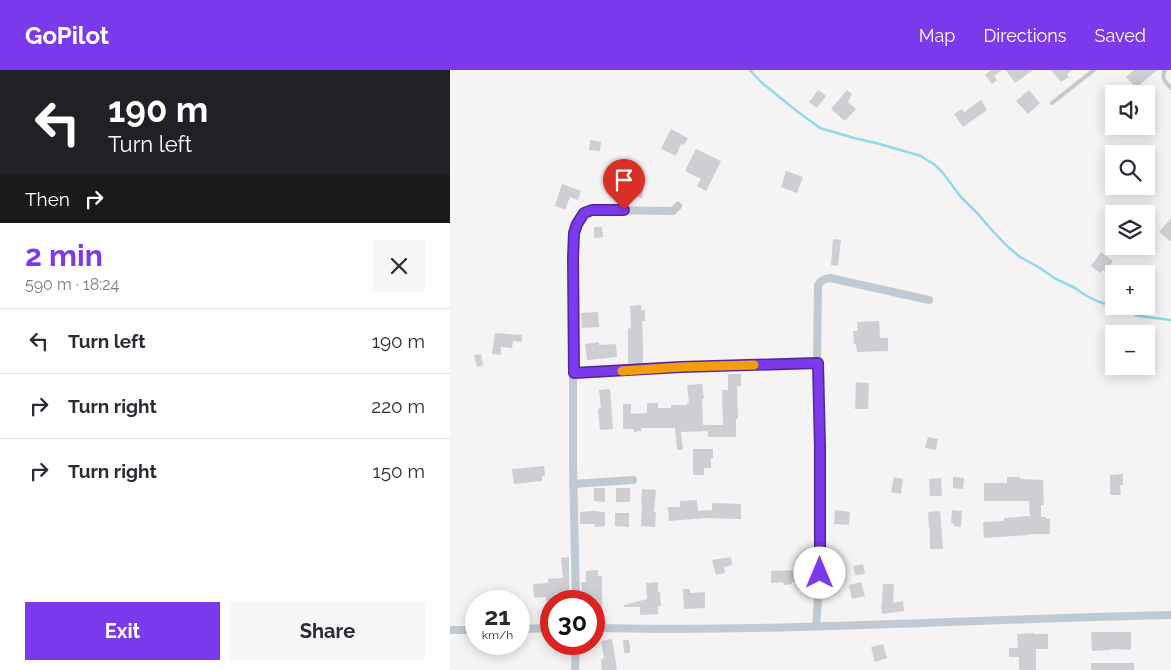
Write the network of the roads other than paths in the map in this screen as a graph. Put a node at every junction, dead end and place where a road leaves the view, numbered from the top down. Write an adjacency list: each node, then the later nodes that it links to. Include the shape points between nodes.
1 (1094, 70): 4 (lane)
2 (1165, 70): 3 (lane, via 1163,78)
3 (1171, 88)
4 (1052, 103)
5 (678, 206): 8 (street, via 674,211 592,210 581,216 574,233)
6 (929, 300): 7 (street, via 830,278 820,281)
7 (818, 363): 8 (street); 13 (street, via 820,573)
8 (574, 373): 10 (street)
9 (633, 480): 10 (street)
10 (573, 484): 11 (street)
11 (576, 590)
12 (1171, 615): 13 (street)
13 (816, 626): 14 (street)
14 (605, 628)
15 (450, 630): 16 (street)
16 (465, 630)
17 (576, 655): 18 (street)
18 (575, 670)

